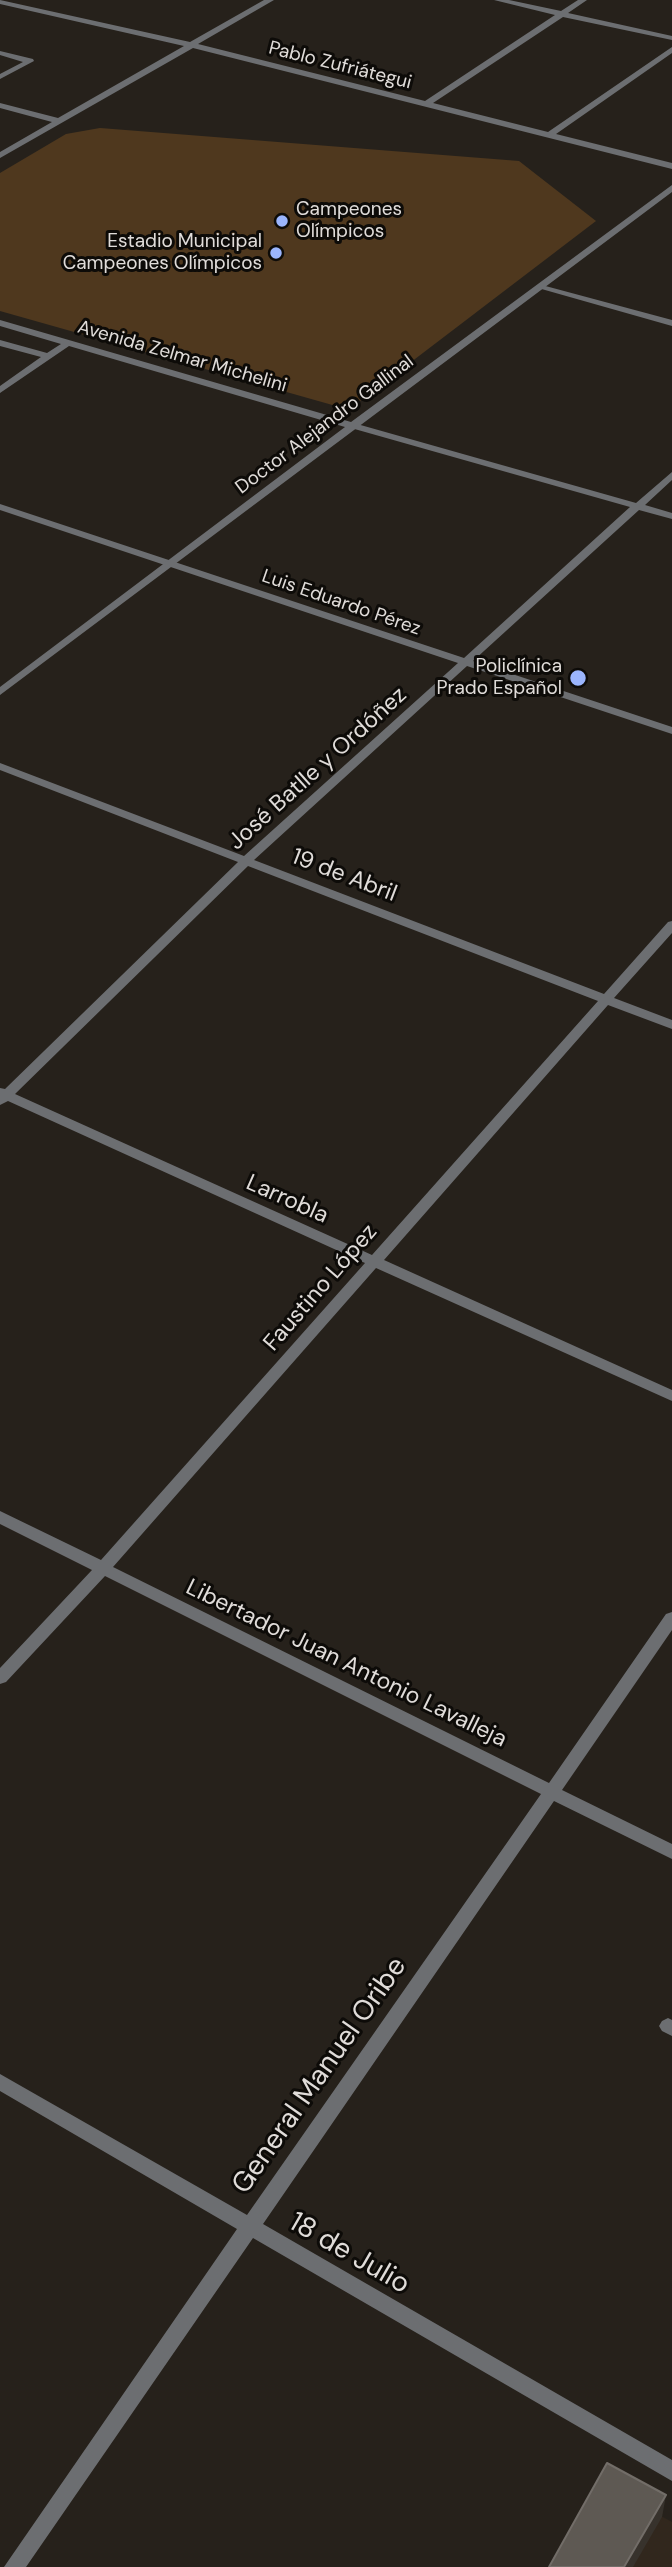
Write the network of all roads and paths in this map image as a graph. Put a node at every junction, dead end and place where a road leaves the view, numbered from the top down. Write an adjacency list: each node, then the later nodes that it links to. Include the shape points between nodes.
1 (270, 0): 7 (street)
2 (498, 0): 5 (street)
3 (583, 0): 5 (street)
4 (0, 2): 7 (street, Pablo Zufriátegui)
5 (564, 13): 6 (street); 11 (street)
6 (672, 38)
7 (191, 46): 11 (street, Pablo Zufriátegui); 13 (street)
8 (672, 48): 14 (street)
9 (0, 53): 10 (street, via 30,61)
10 (0, 77)
11 (426, 104): 14 (street, Pablo Zufriátegui)
12 (0, 105): 13 (street)
13 (58, 121): 15 (street)
14 (548, 136): 16 (street, Pablo Zufriátegui)
15 (0, 155)
16 (672, 166)
17 (672, 188): 18 (street, Doctor Alejandro Gallinal)
18 (541, 286): 20 (street); 25 (street, Doctor Alejandro Gallinal)
19 (0, 323): 21 (street, Avenida Zelmar Michelini)
20 (672, 323)
21 (69, 342): 23 (street); 25 (street, Avenida Zelmar Michelini)
22 (0, 343): 23 (street)
23 (48, 356): 24 (street)
24 (0, 390)
25 (354, 426): 27 (street, Avenida Zelmar Michelini); 30 (street, Doctor Alejandro Gallinal)
26 (672, 475): 27 (street, José Batlle y Ordóñez)
27 (638, 506): 29 (street, Avenida Zelmar Michelini); 31 (street, José Batlle y Ordóñez)
28 (0, 507): 30 (street, Luis Eduardo Pérez)
29 (672, 516)
30 (168, 563): 31 (street, Luis Eduardo Pérez); 32 (street, Doctor Alejandro Gallinal)
31 (467, 664): 33 (street, Luis Eduardo Pérez); 35 (street, José Batlle y Ordóñez)
32 (0, 692)
33 (672, 731)
34 (0, 766): 35 (street, 19 de Abril)
35 (246, 861): 37 (street, 19 de Abril); 39 (street, José Batlle y Ordóñez)
36 (672, 925): 37 (street, Faustino López)
37 (605, 999): 38 (street, 19 de Abril); 40 (street, Faustino López)
38 (672, 1025)
39 (2, 1096): 40 (street, Larrobla)
40 (374, 1262): 41 (street, Larrobla); 43 (street, Faustino López)
41 (672, 1396)
42 (0, 1517): 43 (street, Libertador Juan Antonio Lavalleja)
43 (103, 1569): 45 (street, Faustino López); 46 (street, Libertador Juan Antonio Lavalleja)
44 (672, 1618): 46 (street, General Manuel Oribe)
45 (0, 1678)
46 (551, 1791): 47 (street, Libertador Juan Antonio Lavalleja); 49 (street, General Manuel Oribe)
47 (672, 1852)
48 (0, 2082): 49 (street, 18 de Julio)
49 (248, 2228): 50 (street, 18 de Julio); 51 (street, General Manuel Oribe)
50 (672, 2472)
51 (15, 2567)

